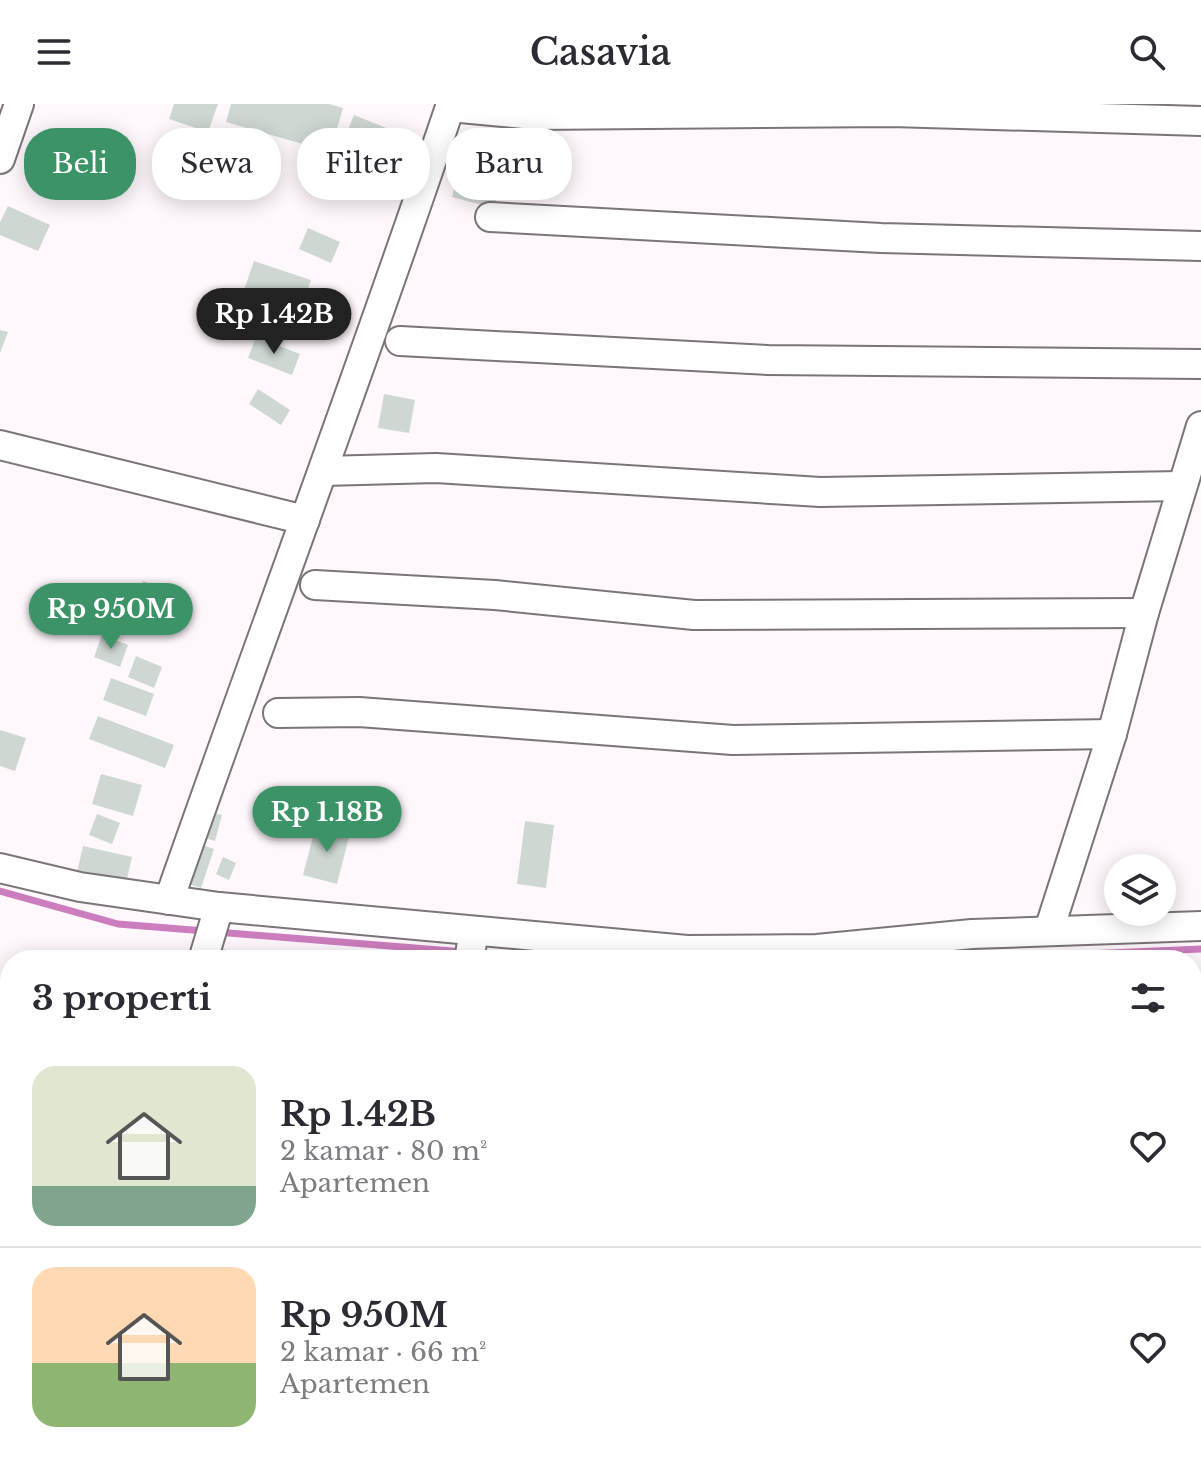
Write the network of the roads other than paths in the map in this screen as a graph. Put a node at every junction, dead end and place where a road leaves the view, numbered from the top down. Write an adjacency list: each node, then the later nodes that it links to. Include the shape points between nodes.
1 (19, 104): 4 (street)
2 (450, 105): 3 (street, via 534,115 892,112); 11 (street)
3 (1201, 121)
4 (0, 159)
5 (490, 217): 6 (street, via 881,238)
6 (1201, 246)
7 (400, 341): 8 (street, via 768,360)
8 (1201, 364)
9 (1201, 426): 12 (street)
10 (0, 445): 13 (street)
11 (323, 471): 12 (street, via 436,468 820,492); 13 (street)
12 (1182, 486): 15 (street)
13 (305, 520): 19 (street)
14 (315, 585): 15 (street, via 495,595 694,615)
15 (1144, 613): 17 (street)
16 (278, 713): 17 (street, via 359,712 733,740)
17 (1112, 734): 22 (street)
18 (0, 868): 19 (street)
19 (169, 900): 20 (street)
20 (219, 907): 23 (street); 25 (street)
21 (1201, 926): 22 (street)
22 (1049, 930): 24 (street)
23 (474, 931): 26 (street); 27 (street)
24 (997, 946): 28 (street)
25 (206, 950)
26 (471, 950)
27 (604, 950)
28 (687, 950)

